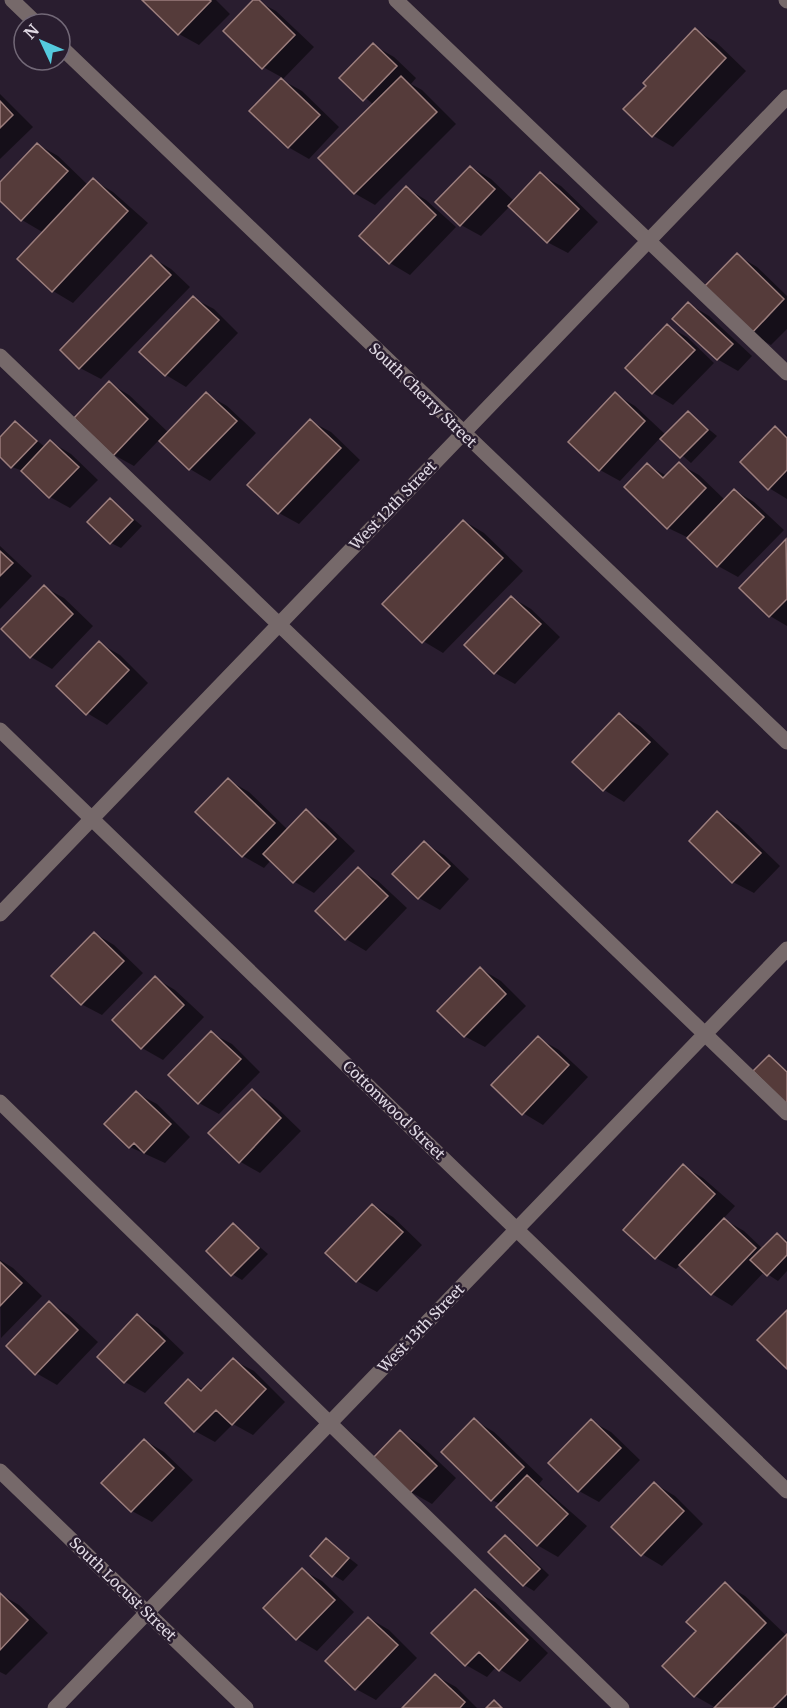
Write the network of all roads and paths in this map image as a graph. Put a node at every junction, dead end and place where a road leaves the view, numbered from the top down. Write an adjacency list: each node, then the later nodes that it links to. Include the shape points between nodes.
1 (12, 0): 3 (street)
2 (396, 0): 6 (street)
3 (25, 12)
4 (72, 58): 9 (street, South Cherry Street)
5 (787, 97): 6 (street, West 12th Street)
6 (647, 240): 8 (street); 9 (street, West 12th Street)
7 (0, 356): 10 (street)
8 (787, 373)
9 (462, 433): 10 (street, West 12th Street); 12 (street, South Cherry Street)
10 (279, 622): 13 (street, West 12th Street); 16 (street)
11 (0, 730): 13 (street, Cottonwood Street)
12 (787, 742)
13 (92, 818): 14 (street, West 12th Street); 19 (street, Cottonwood Street)
14 (0, 914)
15 (787, 949): 16 (street, West 13th Street)
16 (704, 1035): 18 (street); 19 (street, West 13th Street)
17 (0, 1102): 20 (street)
18 (787, 1113)
19 (517, 1230): 20 (street, West 13th Street); 22 (street, Cottonwood Street)
20 (328, 1423): 23 (street, West 13th Street); 26 (street)
21 (0, 1471): 23 (street, South Locust Street)
22 (787, 1491)
23 (149, 1614): 24 (street, West 13th Street); 25 (street, South Locust Street)
24 (55, 1708)
25 (246, 1708)
26 (622, 1708)

